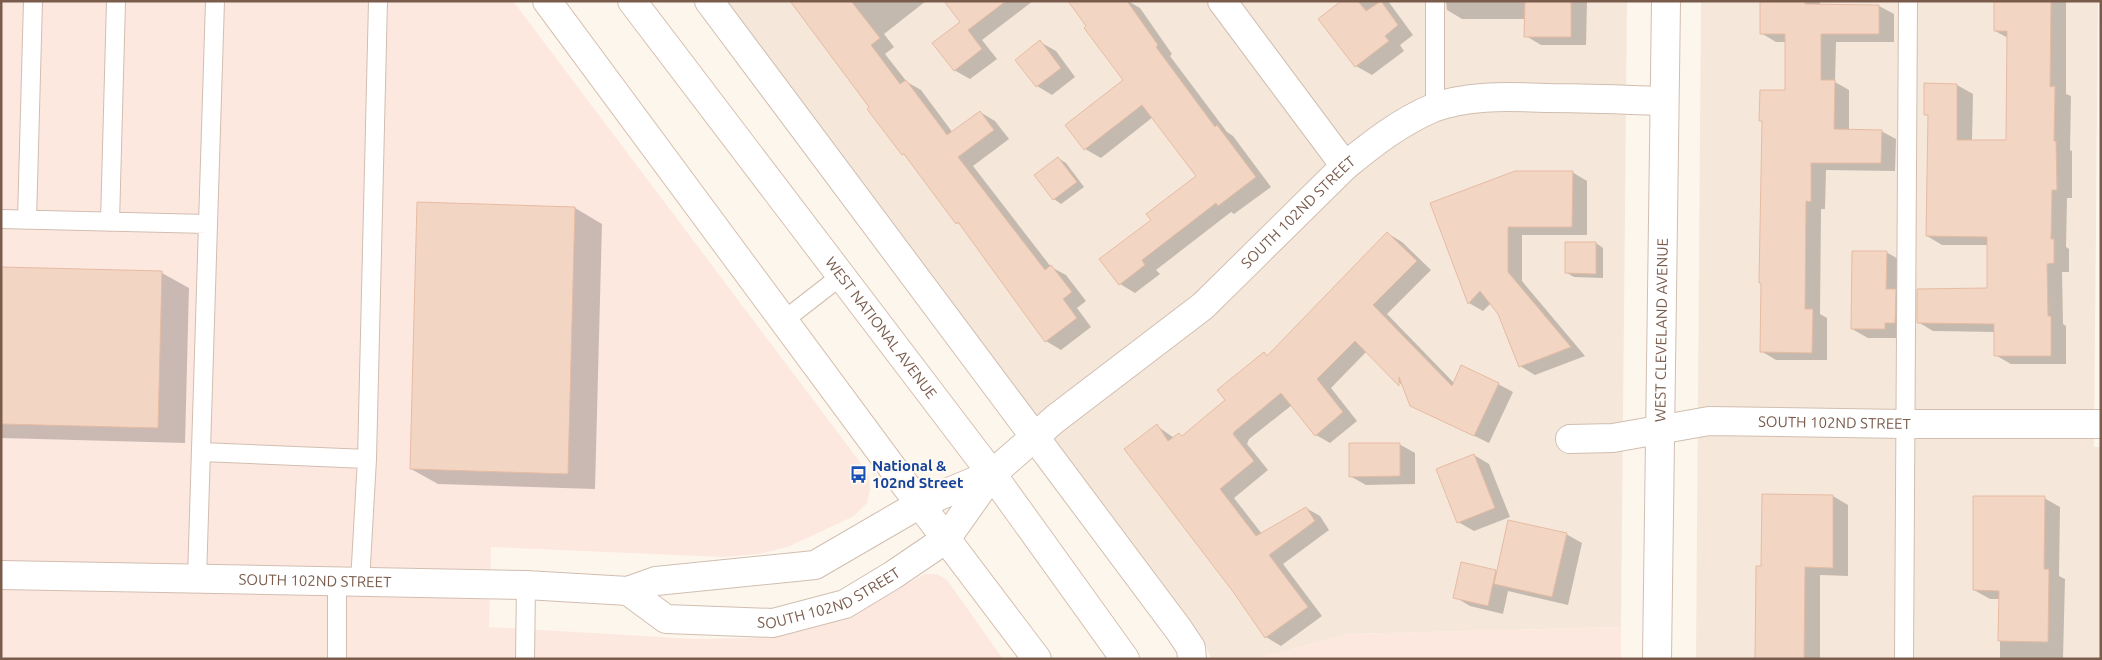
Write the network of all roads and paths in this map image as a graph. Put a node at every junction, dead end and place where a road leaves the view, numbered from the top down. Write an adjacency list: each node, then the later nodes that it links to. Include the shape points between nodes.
1 (33, 1): 16 (lane)
2 (116, 1): 17 (lane)
3 (215, 1): 18 (lane)
4 (378, 1): 27 (lane)
5 (548, 1): 20 (street)
6 (632, 1): 19 (street, WEST NATIONAL AVENUE)
7 (709, 1): 24 (street)
8 (1222, 1): 14 (street)
9 (1435, 1): 13 (lane)
10 (1666, 1): 12 (street, WEST CLEVELAND AVENUE)
11 (1908, 1): 21 (lane)
12 (1664, 101): 13 (street, SOUTH 102ND STREET, via 1508,97 1471,99); 23 (street, WEST CLEVELAND AVENUE)
13 (1435, 108): 14 (street, SOUTH 102ND STREET, via 1404,122)
14 (1344, 166): 24 (street, SOUTH 102ND STREET, via 1203,306)
15 (1, 219): 16 (lane)
16 (27, 220): 17 (lane)
17 (110, 222): 18 (lane)
18 (208, 224): 26 (lane)
19 (841, 276): 20 (lane); 28 (street, WEST NATIONAL AVENUE)
20 (783, 320): 29 (street)
21 (1905, 424): 22 (street, SOUTH 102ND STREET); 23 (street, SOUTH 102ND STREET, via 1709,421); 42 (lane)
22 (2101, 424)
23 (1660, 428): 25 (street, SOUTH 102ND STREET, via 1613,438); 41 (street, WEST CLEVELAND AVENUE)
24 (1035, 436): 28 (street, SOUTH 102ND STREET); 40 (street, via 1179,630 1191,648)
25 (1570, 439)
26 (201, 452): 27 (lane); 32 (lane)
27 (367, 459): 33 (lane)
28 (992, 474): 29 (street, SOUTH 102ND STREET); 30 (street, SOUTH 102ND STREET); 39 (street, WEST NATIONAL AVENUE)
29 (920, 504): 30 (street); 35 (street, SOUTH 102ND STREET, via 815,565 656,582)
30 (946, 539): 35 (street, SOUTH 102ND STREET, via 845,604 774,623 666,619); 38 (street)
31 (1, 575): 32 (street, SOUTH 102ND STREET)
32 (197, 579): 33 (street, SOUTH 102ND STREET)
33 (349, 582): 34 (street, SOUTH 102ND STREET); 36 (lane)
34 (526, 585): 35 (street, SOUTH 102ND STREET); 37 (lane)
35 (628, 591)
36 (337, 659)
37 (525, 659)
38 (1037, 659)
39 (1125, 659)
40 (1192, 659)
41 (1657, 659)
42 (1904, 659)

